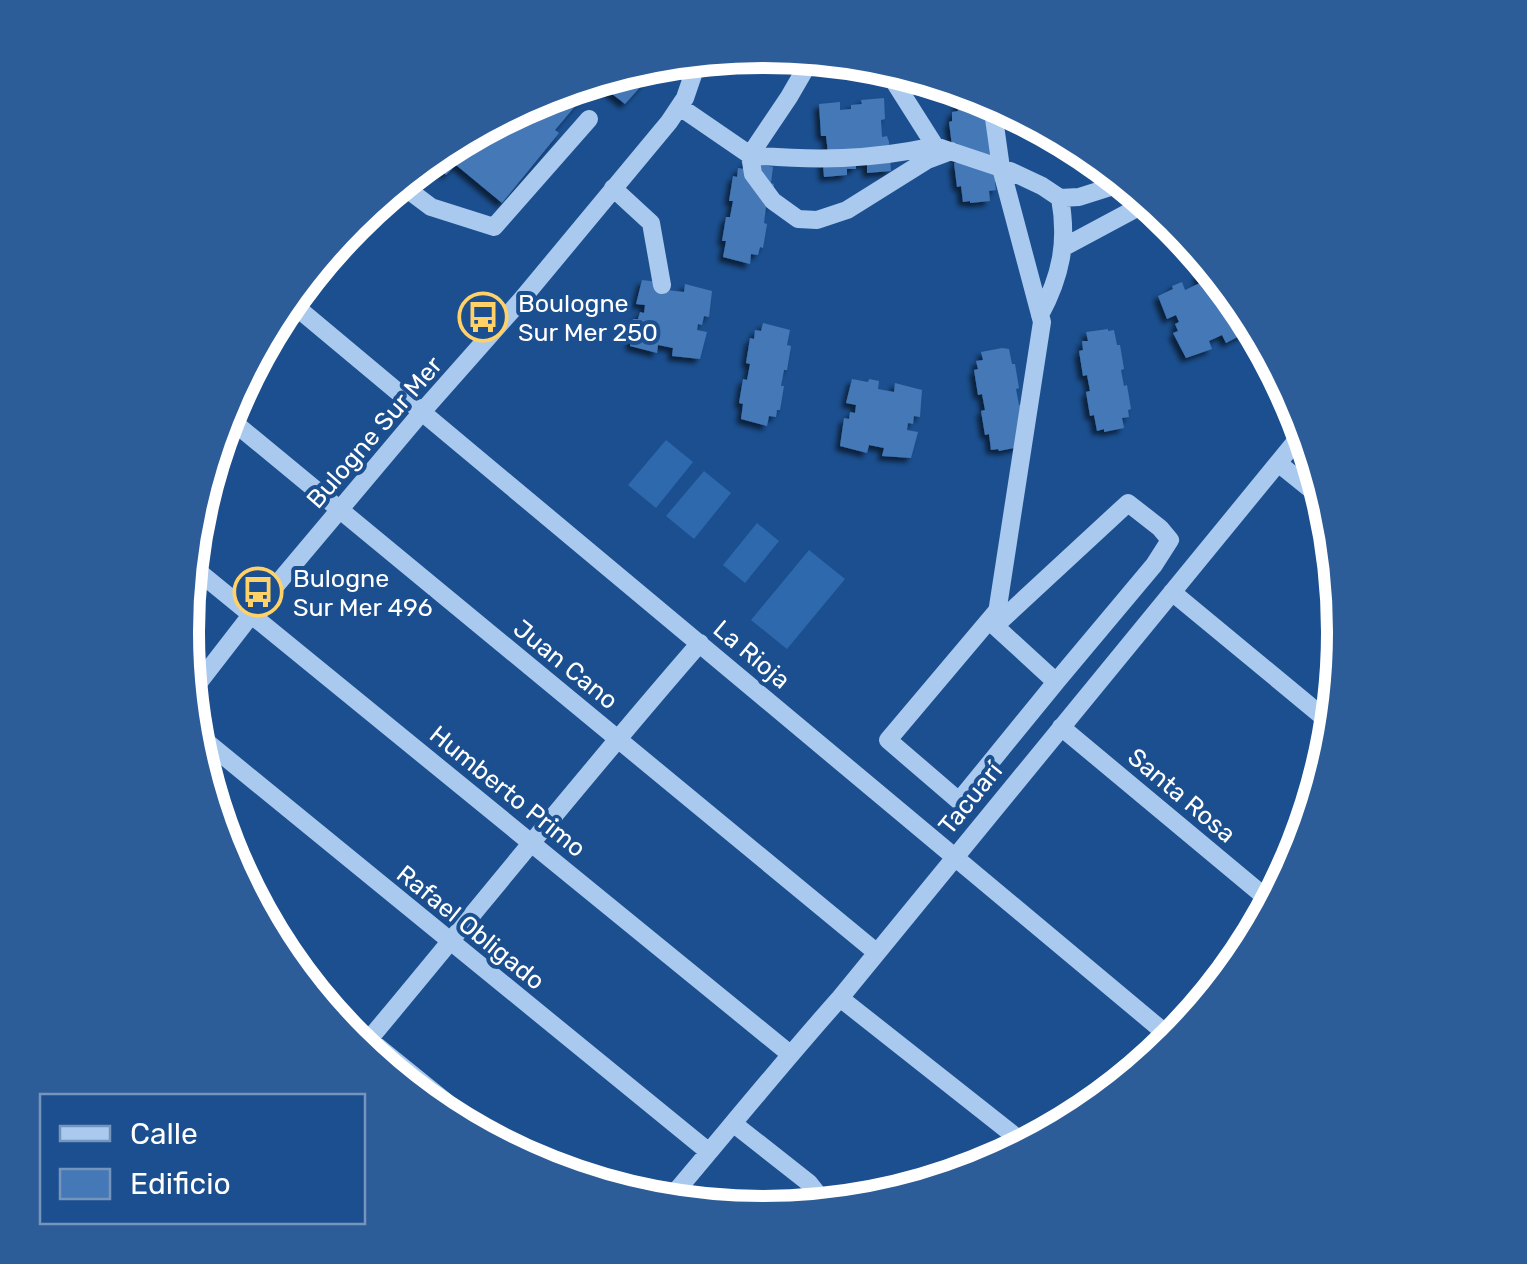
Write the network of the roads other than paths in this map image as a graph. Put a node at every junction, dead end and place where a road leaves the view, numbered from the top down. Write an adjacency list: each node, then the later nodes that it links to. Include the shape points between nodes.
1 (805, 69): 8 (street)
2 (695, 72): 4 (street, Bulogne Sur Mer)
3 (896, 84): 7 (street)
4 (680, 107): 8 (street); 11 (street, Bulogne Sur Mer)
5 (994, 117): 9 (street)
6 (589, 119): 12 (street, via 494,226 430,207)
7 (943, 149): 8 (street, via 846,159); 8 (street, via 847,210 817,220 798,219 774,201 753,174); 9 (street)
8 (750, 154)
9 (1001, 168): 13 (street); 18 (street)
10 (1111, 187): 13 (street)
11 (613, 188): 16 (street, via 651,224); 19 (street, Bulogne Sur Mer)
12 (411, 192)
13 (1060, 198): 15 (street)
14 (1136, 208): 15 (street)
15 (1064, 247): 18 (street)
16 (662, 286)
17 (300, 310): 19 (street, La Rioja)
18 (1040, 315): 28 (street)
19 (422, 413): 24 (street, Bulogne Sur Mer); 29 (street, La Rioja)
20 (238, 426): 24 (street, Juan Cano)
21 (1295, 443): 22 (street, Tacuarí)
22 (1278, 463): 23 (street); 26 (street, Tacuarí)
23 (1310, 489)
24 (339, 510): 27 (street, Bulogne Sur Mer); 34 (street, Juan Cano)
25 (202, 575): 27 (street, Humberto Primo)
26 (1172, 592): 32 (street); 33 (street, Tacuarí)
27 (251, 615): 30 (street, Bulogne Sur Mer); 36 (street, Humberto Primo)
28 (996, 618): 31 (street); 31 (street, via 888,740 960,800); 31 (street, via 1128,503 1160,528 1170,540 1154,565)
29 (700, 643): 34 (street); 37 (street, La Rioja)
30 (201, 679)
31 (1056, 682)
32 (1321, 716)
33 (1061, 727): 37 (street, Tacuarí); 38 (street, Santa Rosa)
34 (617, 738): 36 (street); 40 (street, Juan Cano)
35 (211, 747): 39 (street, Rafael Obligado)
36 (533, 844): 39 (street); 44 (street, Humberto Primo)
37 (955, 856): 40 (street, Tacuarí); 42 (street, La Rioja)
38 (1263, 895)
39 (450, 942): 43 (street); 47 (street, Rafael Obligado)
40 (876, 952): 41 (street, Tacuarí)
41 (840, 998): 44 (street, Tacuarí); 46 (street)
42 (1163, 1031)
43 (371, 1037)
44 (790, 1054): 45 (street, Tacuarí)
45 (734, 1124): 47 (street, Tacuarí); 49 (street)
46 (1016, 1137)
47 (709, 1152): 48 (street, Tacuarí)
48 (677, 1190)
49 (818, 1194)

